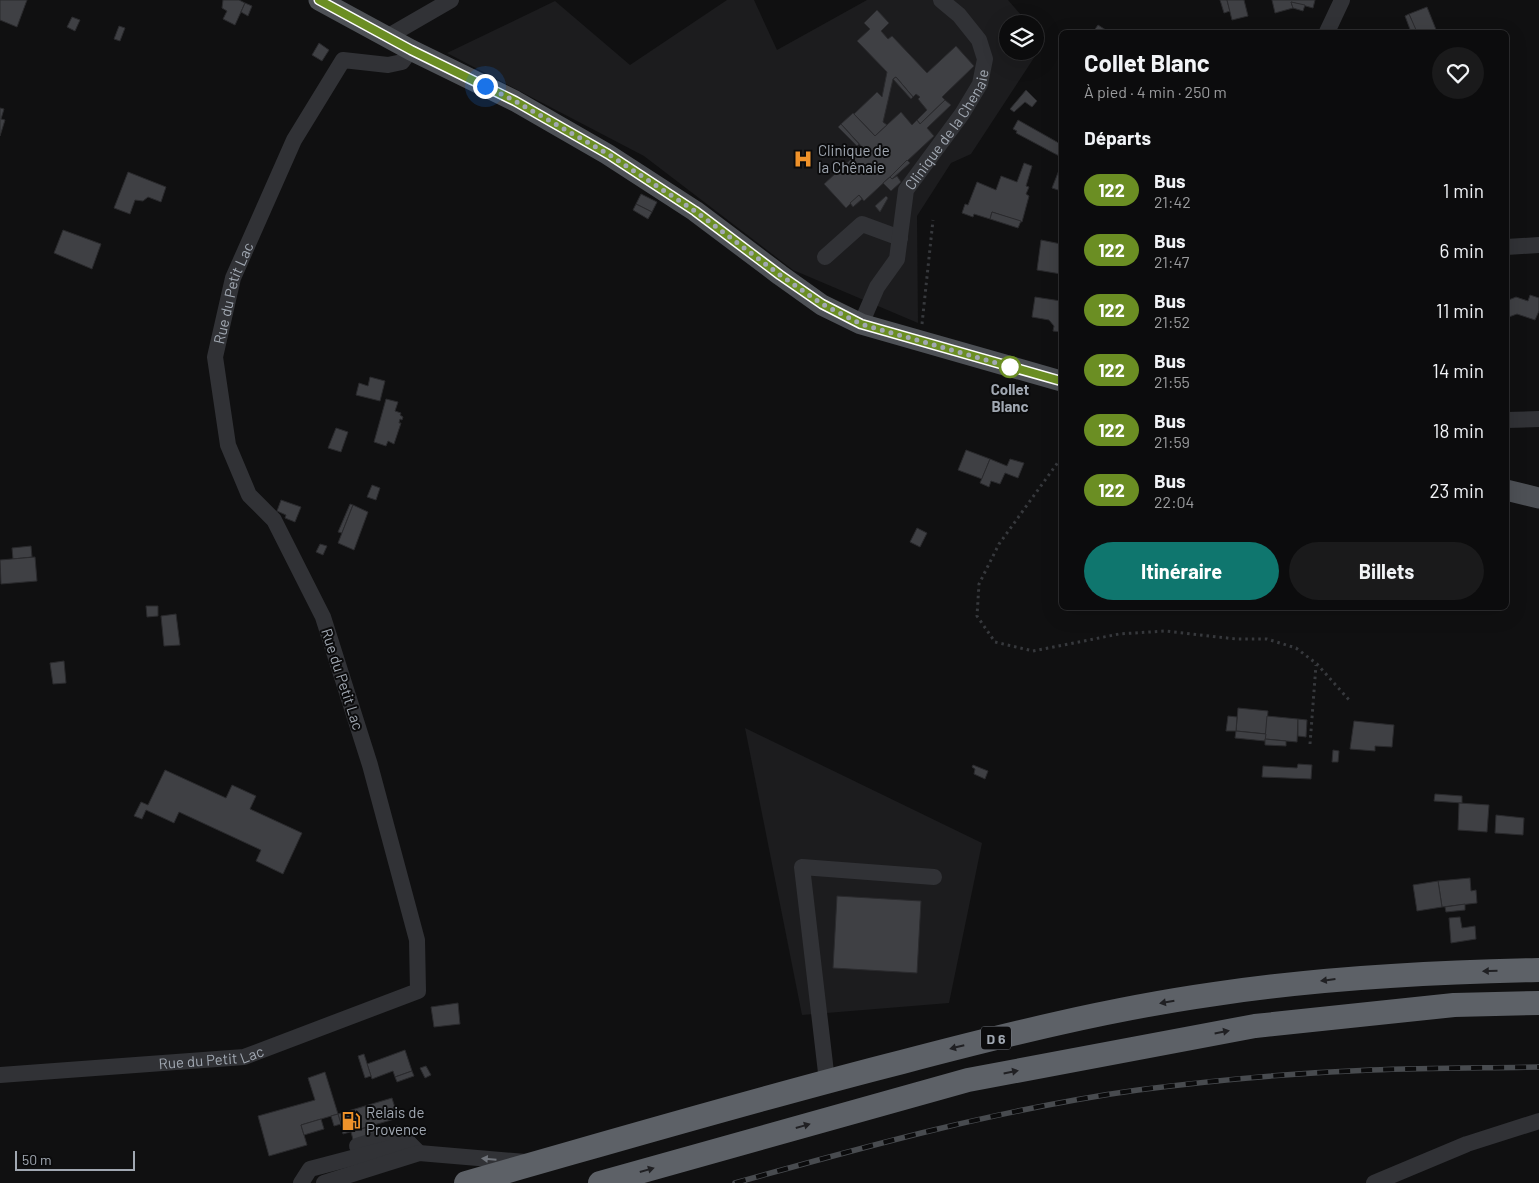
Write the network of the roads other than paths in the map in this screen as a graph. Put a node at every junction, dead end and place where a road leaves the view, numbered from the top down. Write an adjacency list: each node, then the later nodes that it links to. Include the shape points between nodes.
1 (319, 0): 6 (main road)
2 (450, 0): 6 (street)
3 (941, 0): 8 (street, Clinique de la Chenaie, via 979,40 985,59 980,84 962,114 906,190)
4 (1342, 0): 5 (street)
5 (1328, 30)
6 (387, 37): 7 (main road)
7 (411, 50): 12 (main road, via 515,101 608,154 695,211 822,304); 21 (street, Rue du Petit Lac, via 402,62 388,65 343,60 294,140 233,278 215,357 228,445 249,495 274,520 323,617 370,765 417,940 418,991 244,1057)
8 (900, 238): 11 (street, via 862,224); 12 (street, Clinique de la Chenaie, via 897,259 877,287)
9 (1539, 245): 10 (street)
10 (1509, 247)
11 (825, 257)
12 (861, 324): 13 (main road)
13 (1059, 380)
14 (1509, 420): 15 (street)
15 (1539, 420)
16 (1509, 491): 17 (main road)
17 (1539, 498)
18 (934, 877): 22 (street, via 802,867)
19 (1539, 970): 22 (highway, D 6, one-way to 22, via 1457,971 1334,979 1213,994 1094,1016)
20 (1539, 1003): 29 (highway, D 6, one-way to 20, via 968,1080 1255,1026 1454,1005)
21 (0, 1075)
22 (827, 1081): 25 (highway, D 6)
23 (1539, 1121): 30 (street, via 1467,1144)
24 (414, 1148): 25 (street, one-way to 24); 26 (street); 27 (street)
25 (538, 1163): 28 (highway, D 6)
26 (305, 1176)
27 (324, 1183)
28 (466, 1183)
29 (600, 1183)
30 (1374, 1183)

